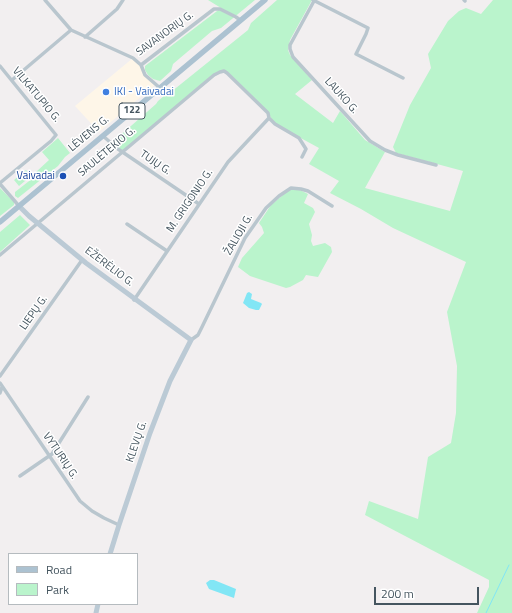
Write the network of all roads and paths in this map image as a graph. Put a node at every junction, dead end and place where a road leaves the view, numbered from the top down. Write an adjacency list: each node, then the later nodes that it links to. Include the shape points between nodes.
1 (45, 0): 6 (street, SAVANORIŲ G.)
2 (123, 0): 7 (street, via 117,9)
3 (265, 0): 5 (main road, LĖVENS G. / 122)
4 (313, 0): 10 (street, via 368,28 356,54); 17 (street, LAUKO G., via 290,45 293,57 370,141 393,153)
5 (240, 20): 8 (street, SAVANORIŲ G., via 220,9 214,9); 12 (main road, LĖVENS G. / 122)
6 (71, 30): 7 (street, SAVANORIŲ G.); 11 (street)
7 (85, 36): 8 (street, SAVANORIŲ G., via 133,58)
8 (141, 65): 12 (street, via 145,75)
9 (0, 66): 11 (street, VILKATUPIO G.)
10 (403, 78)
11 (12, 80): 18 (street, VILKATUPIO G., via 56,135)
12 (160, 88): 14 (main road, LĖVENS G. / 122)
13 (269, 118): 15 (street, SAULĖTEKIO G., via 268,113 224,71 214,75); 16 (street, SAULĖTEKIO G., via 299,138 306,149); 19 (street, M. GRIGONIO G., via 228,162)
14 (103, 136): 15 (street, TUJŲ G.); 20 (main road, LĖVENS G. / 122)
15 (122, 152): 19 (street, TUJŲ G.); 23 (street, SAULĖTEKIO G.)
16 (302, 157)
17 (436, 165)
18 (0, 184): 20 (street)
19 (199, 204): 25 (street, M. GRIGONIO G.)
20 (19, 206): 22 (main road, LĖVENS G. / 122); 23 (main road, EŽERĖLIO G.)
21 (332, 206): 29 (street, ŽALIOJI G., via 308,191 291,188 266,208 249,232 198,335)
22 (0, 222)
23 (37, 223): 26 (street, SAULĖTEKIO G.); 27 (main road, EŽERĖLIO G.)
24 (127, 224): 25 (street)
25 (167, 251): 28 (street, M. GRIGONIO G.)
26 (0, 255)
27 (82, 260): 28 (main road, EŽERĖLIO G.); 30 (street, LIEPŲ G.)
28 (134, 300): 29 (main road, EŽERĖLIO G.)
29 (191, 340): 36 (main road, KLEVŲ G., via 157,414)
30 (0, 376)
31 (1, 385): 32 (street); 34 (street, VYTURIŲ G.)
32 (0, 393)
33 (88, 397): 34 (street)
34 (49, 456): 35 (street); 36 (street, VYTURIŲ G., via 80,501 92,511)
35 (20, 476)
36 (119, 525): 37 (main road, KLEVŲ G.)
37 (110, 553)

